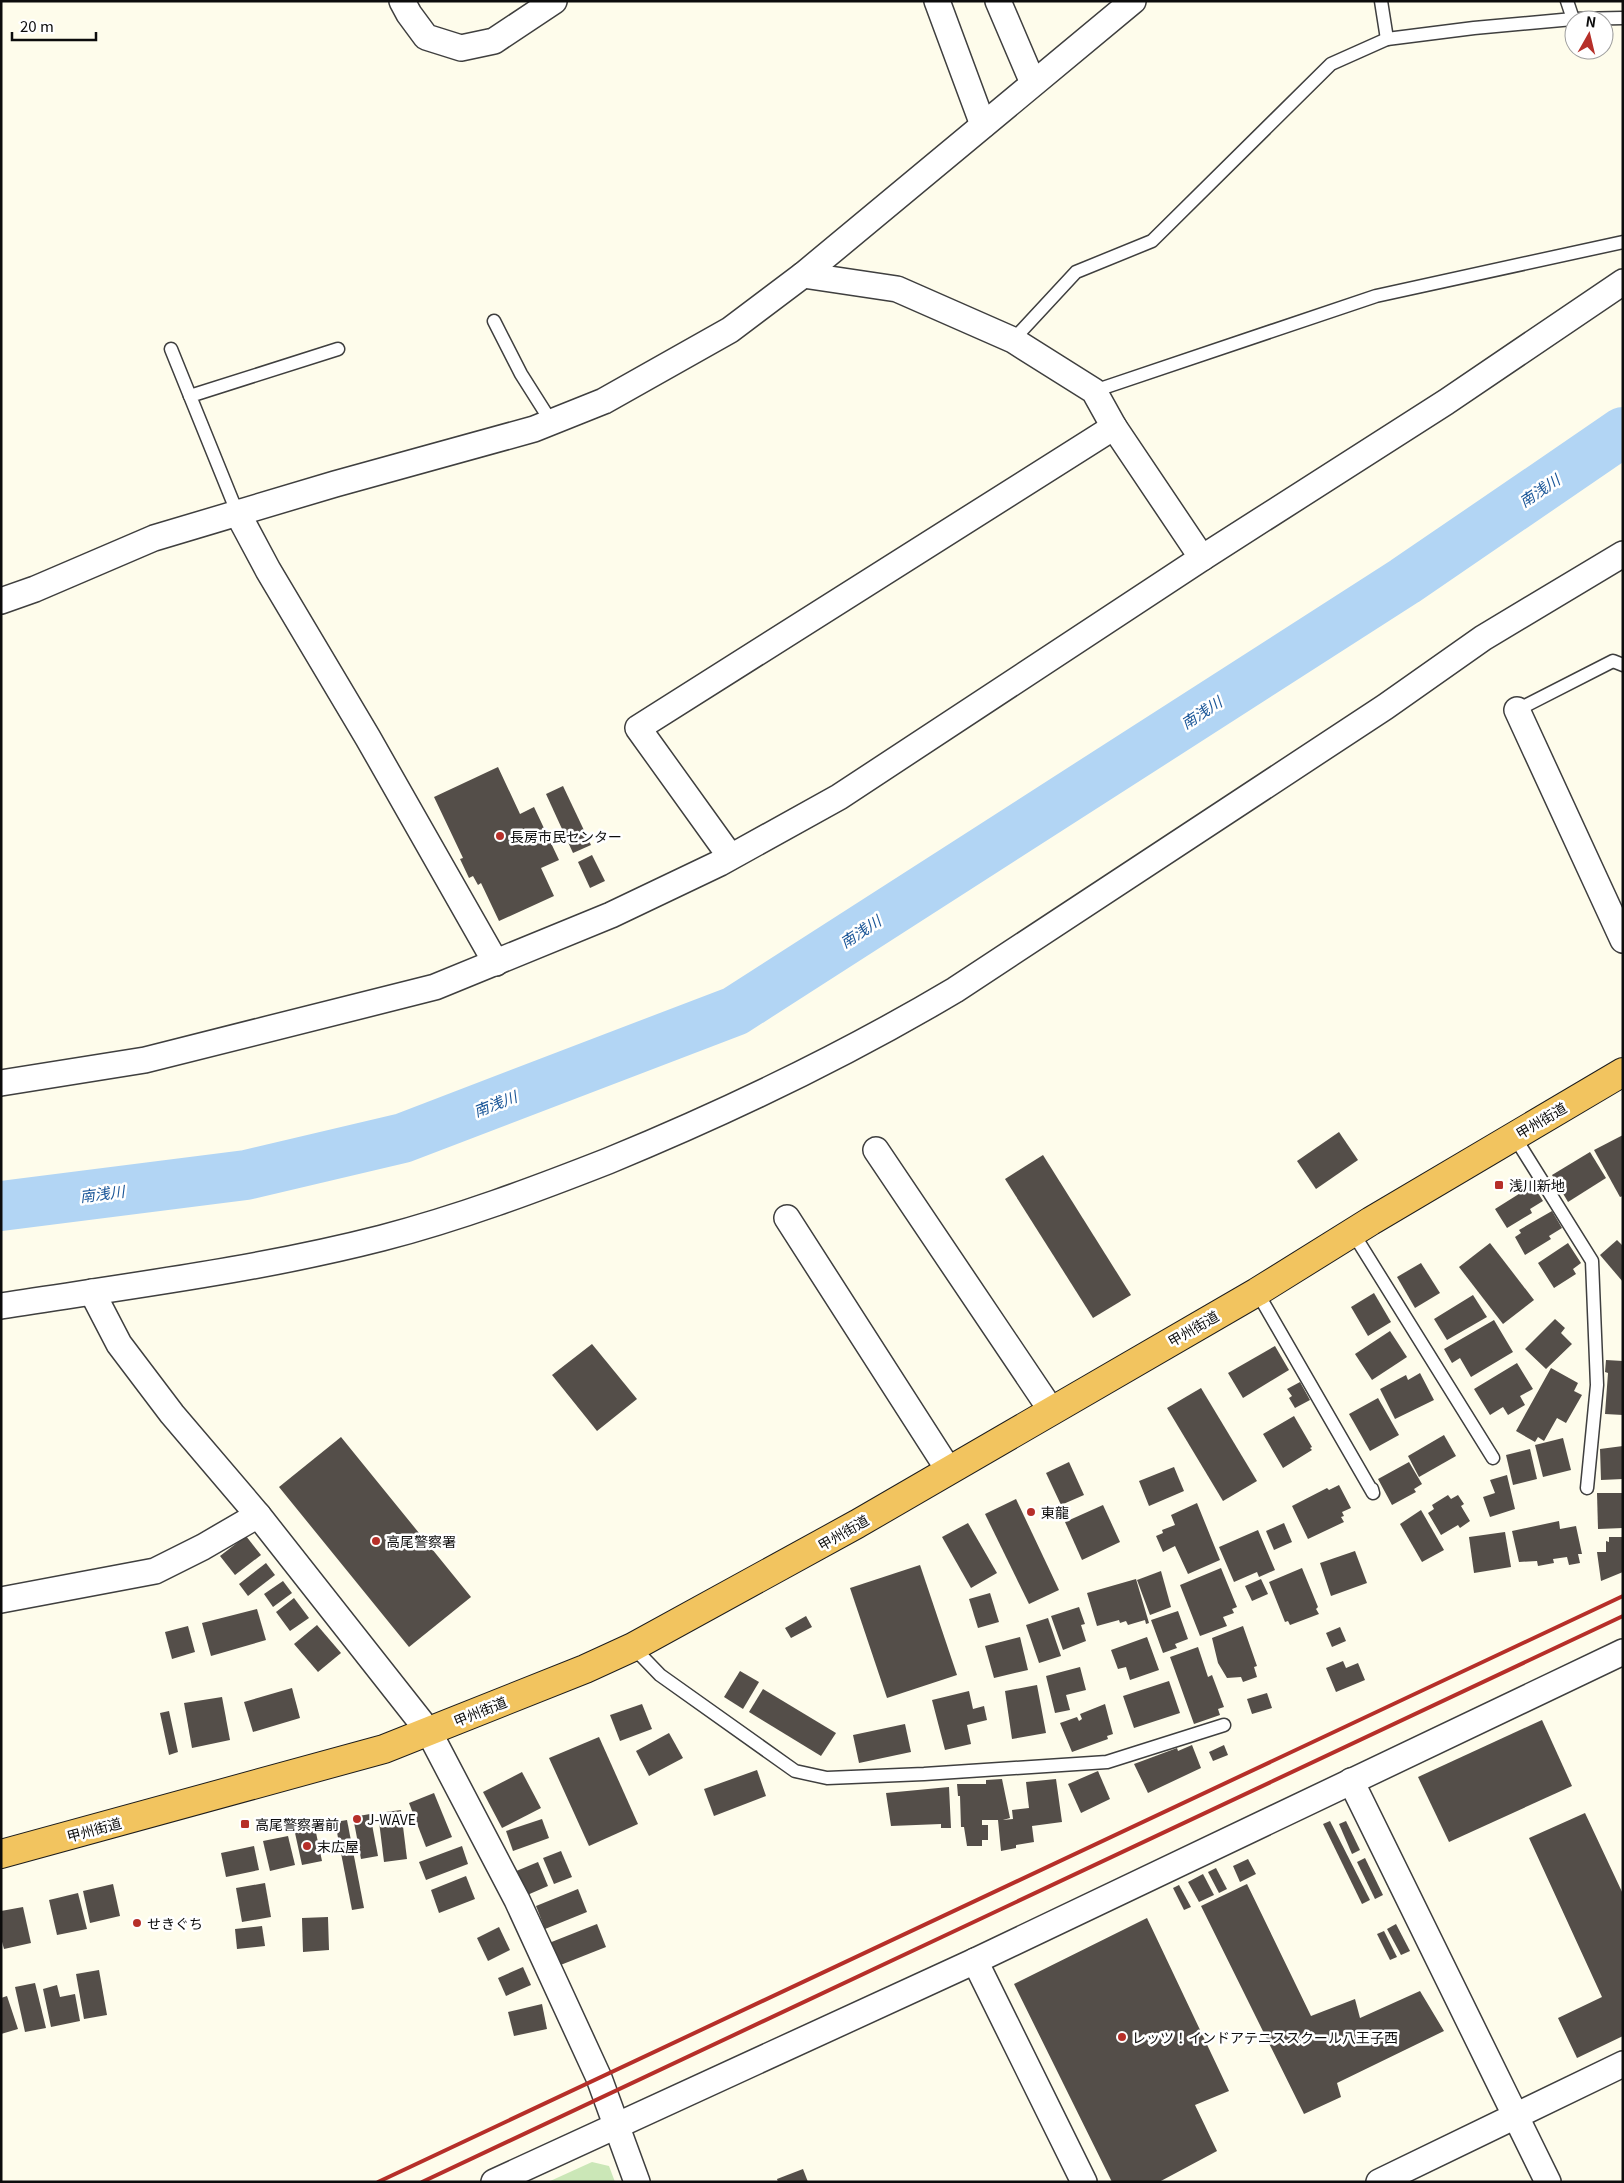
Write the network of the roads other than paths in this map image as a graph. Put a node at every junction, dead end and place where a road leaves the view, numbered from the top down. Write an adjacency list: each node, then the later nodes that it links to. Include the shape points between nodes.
1 (402, 1): 2 (street, via 426,37 461,48 494,41)
2 (554, 1)
3 (937, 1): 10 (street)
4 (998, 1): 9 (street)
5 (1133, 1): 9 (street)
6 (1381, 1): 8 (lane)
7 (1564, 20): 8 (lane)
8 (1387, 40): 15 (lane, via 1332,64 1152,241 1076,272)
9 (1034, 83): 10 (street)
10 (983, 125): 12 (street)
11 (1623, 242): 18 (lane, via 1376,296)
12 (803, 275): 15 (street, via 898,289); 20 (street, via 730,330 604,401)
13 (1623, 282): 24 (street, via 1446,402)
14 (494, 321): 20 (lane, via 521,374)
15 (1013, 340): 18 (street)
16 (171, 349): 19 (lane)
17 (338, 349): 19 (lane)
18 (1094, 391): 21 (street)
19 (190, 396): 22 (lane)
20 (552, 423): 22 (street)
21 (1114, 427): 24 (street); 28 (street, via 638,728)
22 (237, 512): 25 (street, via 154,538); 30 (street)
23 (1623, 554): 37 (street, via 1483,638 1385,707 963,985 891,1028 797,1076 641,1147 477,1209 382,1238 301,1256)
24 (1202, 558): 28 (street, via 839,797)
25 (1, 601)
26 (1623, 665): 27 (lane, via 1613,661)
27 (1517, 710): 29 (street)
28 (730, 856): 30 (street, via 611,915)
29 (1623, 940)
30 (496, 963): 32 (street, via 435,987 146,1060)
31 (1623, 1072): 33 (highway, 甲州街道)
32 (1, 1083)
33 (1514, 1136): 36 (highway, 甲州街道); 43 (lane, via 1592,1261 1597,1385)
34 (876, 1150): 40 (street)
35 (787, 1218): 42 (street)
36 (1353, 1233): 38 (highway, 甲州街道); 41 (lane)
37 (92, 1292): 39 (street); 45 (street, via 119,1344 172,1414)
38 (1257, 1292): 40 (highway, 甲州街道); 44 (lane, via 1373,1493)
39 (1, 1306)
40 (1051, 1410): 42 (highway, 甲州街道)
41 (1493, 1458)
42 (948, 1469): 47 (highway, 甲州街道, via 849,1528)
43 (1587, 1488)
44 (1372, 1489)
45 (258, 1514): 46 (street, via 155,1571); 50 (street)
46 (1, 1600)
47 (633, 1646): 49 (lane, via 660,1675 795,1771 827,1778 1107,1762); 50 (highway, 甲州街道, via 585,1669)
48 (1623, 1652): 51 (street)
49 (1224, 1725)
50 (429, 1732): 52 (highway, 甲州街道, via 384,1749); 56 (street, via 517,1900 599,2078)
51 (1351, 1781): 53 (street); 55 (street)
52 (1, 1854)
53 (975, 1961): 56 (street); 59 (street)
54 (1623, 2064): 55 (street)
55 (1516, 2116): 60 (street); 61 (street)
56 (616, 2124): 57 (street); 58 (street)
57 (494, 2182)
58 (637, 2182)
59 (1084, 2182)
60 (1379, 2182)
61 (1548, 2182)

